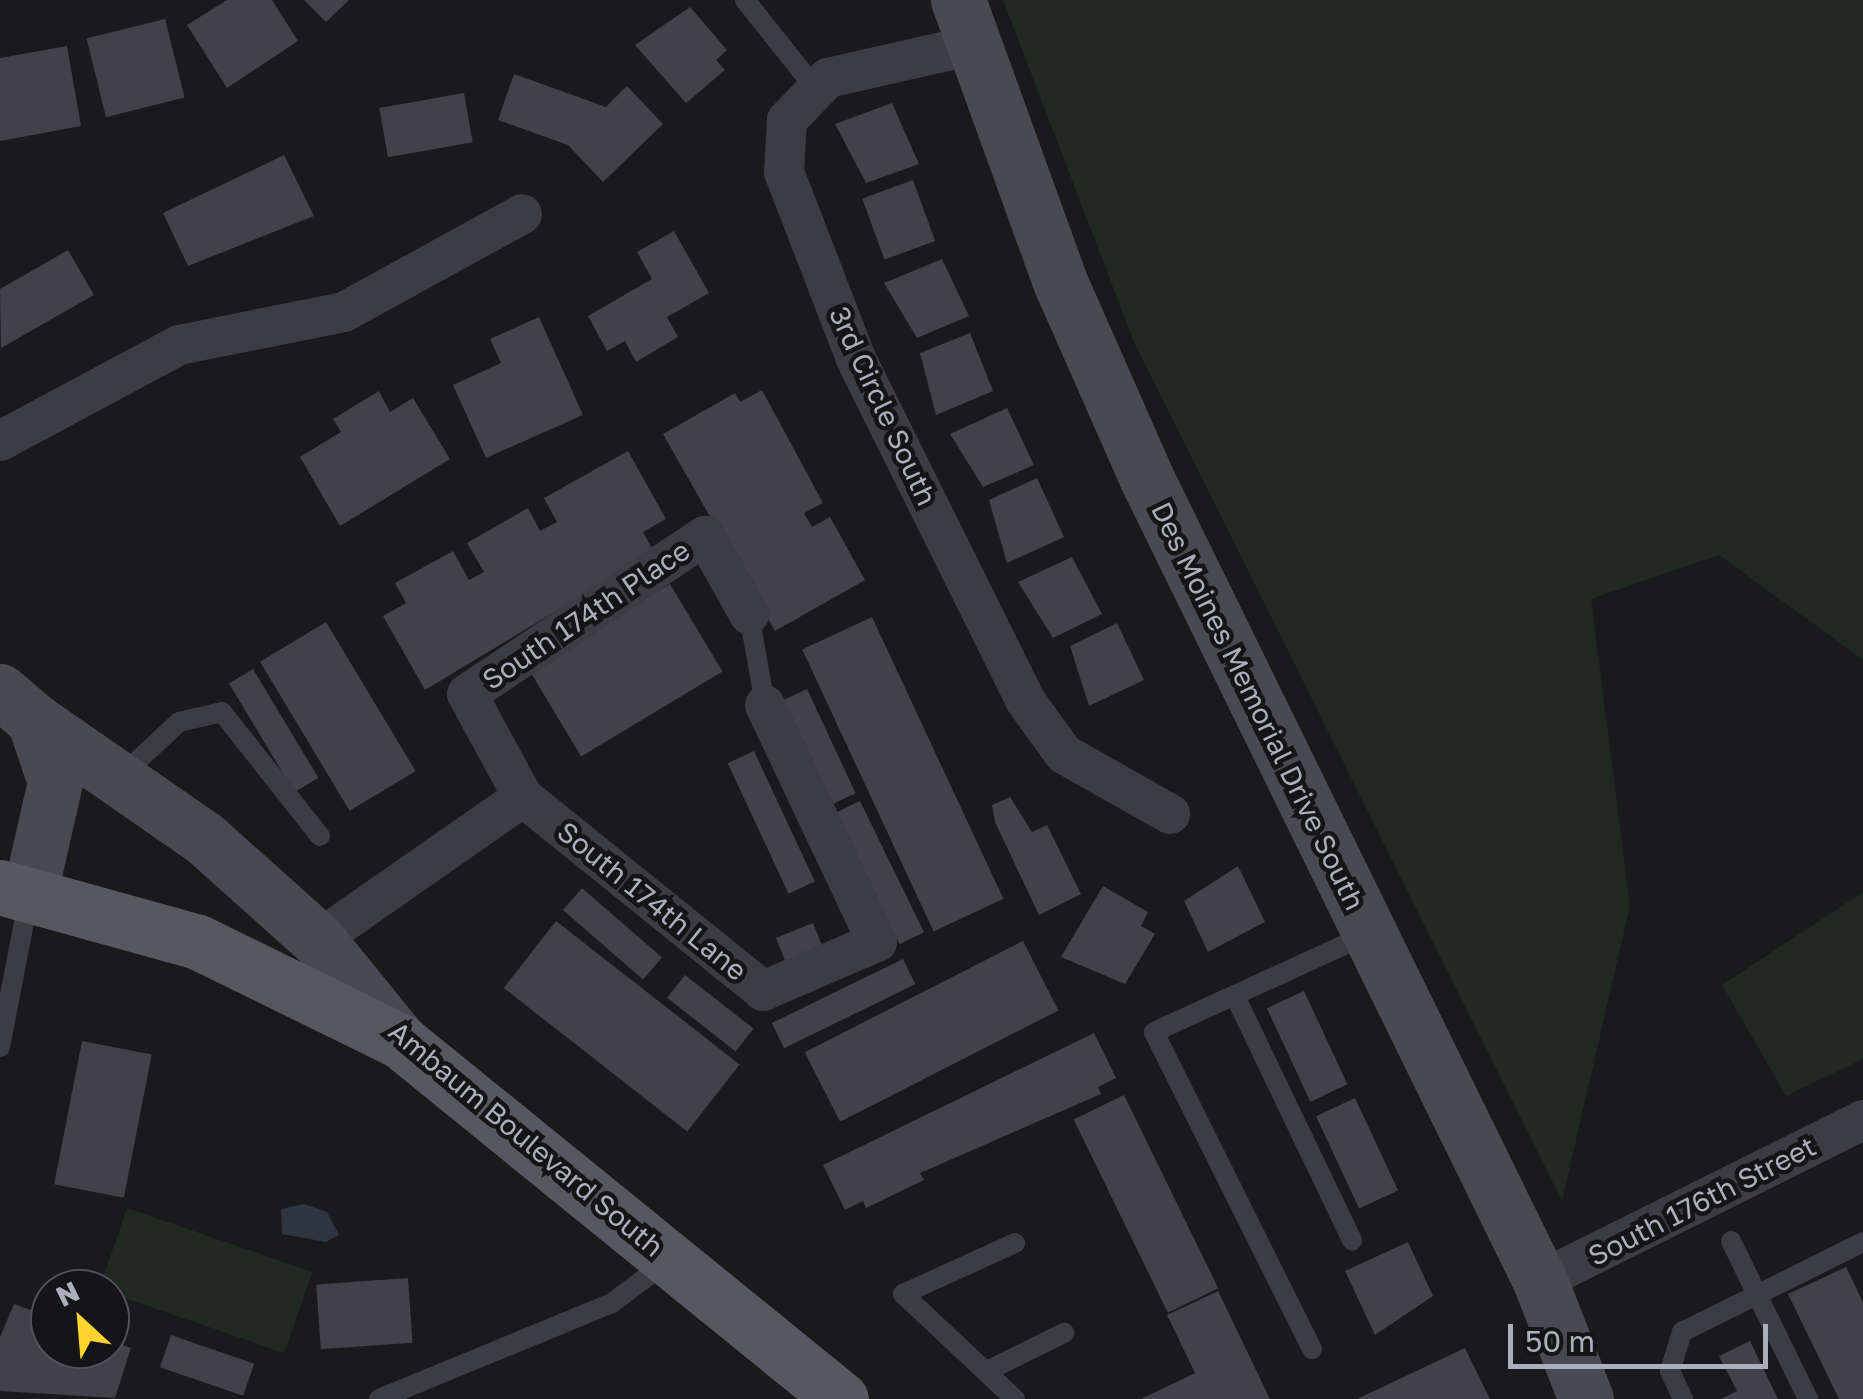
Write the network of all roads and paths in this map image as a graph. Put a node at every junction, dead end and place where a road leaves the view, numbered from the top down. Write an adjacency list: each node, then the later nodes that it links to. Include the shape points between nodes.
1 (745, 0): 3 (lane)
2 (966, 23): 3 (street); 14 (main road, Des Moines Memorial Drive South, via 1146,477)
3 (815, 88): 11 (street, 3rd Circle South, via 787,120 784,172 865,377 1042,729 1064,754)
4 (522, 214): 5 (street, via 344,312 179,346)
5 (0, 441)
6 (754, 632): 8 (lane, South 174th Lane); 10 (street, South 174th Place, via 705,536 467,694)
7 (17, 705): 9 (main road, Ambaum Boulevard South); 13 (main road, Ambaum Boulevard South, via 55,782)
8 (764, 705): 10 (street, South 174th Lane, via 878,942 763,991)
9 (118, 778): 12 (lane, via 179,722 222,712); 15 (main road, Ambaum Boulevard South, via 204,838)
10 (523, 797): 15 (street)
11 (1170, 814)
12 (320, 836)
13 (15, 889): 17 (main road, via 198,942); 18 (lane)
14 (1370, 934): 16 (lane); 25 (main road, Des Moines Memorial Drive South)
15 (318, 940): 17 (main road, Ambaum Boulevard South)
16 (1234, 996): 20 (lane); 28 (lane, via 1154,1032)
17 (400, 1041): 24 (main road, Ambaum Boulevard South)
18 (0, 1047)
19 (1863, 1120): 25 (street, South 176th Street)
20 (1352, 1240)
21 (1731, 1241): 26 (lane)
22 (1863, 1242): 26 (lane)
23 (1015, 1244): 29 (lane, via 903,1294)
24 (670, 1259): 30 (lane, via 612,1303); 31 (main road, Ambaum Boulevard South)
25 (1540, 1281): 33 (main road, Des Moines Memorial Drive South)
26 (1757, 1294): 34 (lane, via 1682,1332 1670,1372); 35 (lane)
27 (1064, 1333): 29 (lane)
28 (1312, 1350)
29 (989, 1370): 32 (lane)
30 (380, 1399)
31 (841, 1399)
32 (1016, 1399)
33 (1586, 1399)
34 (1684, 1399)
35 (1808, 1399)

